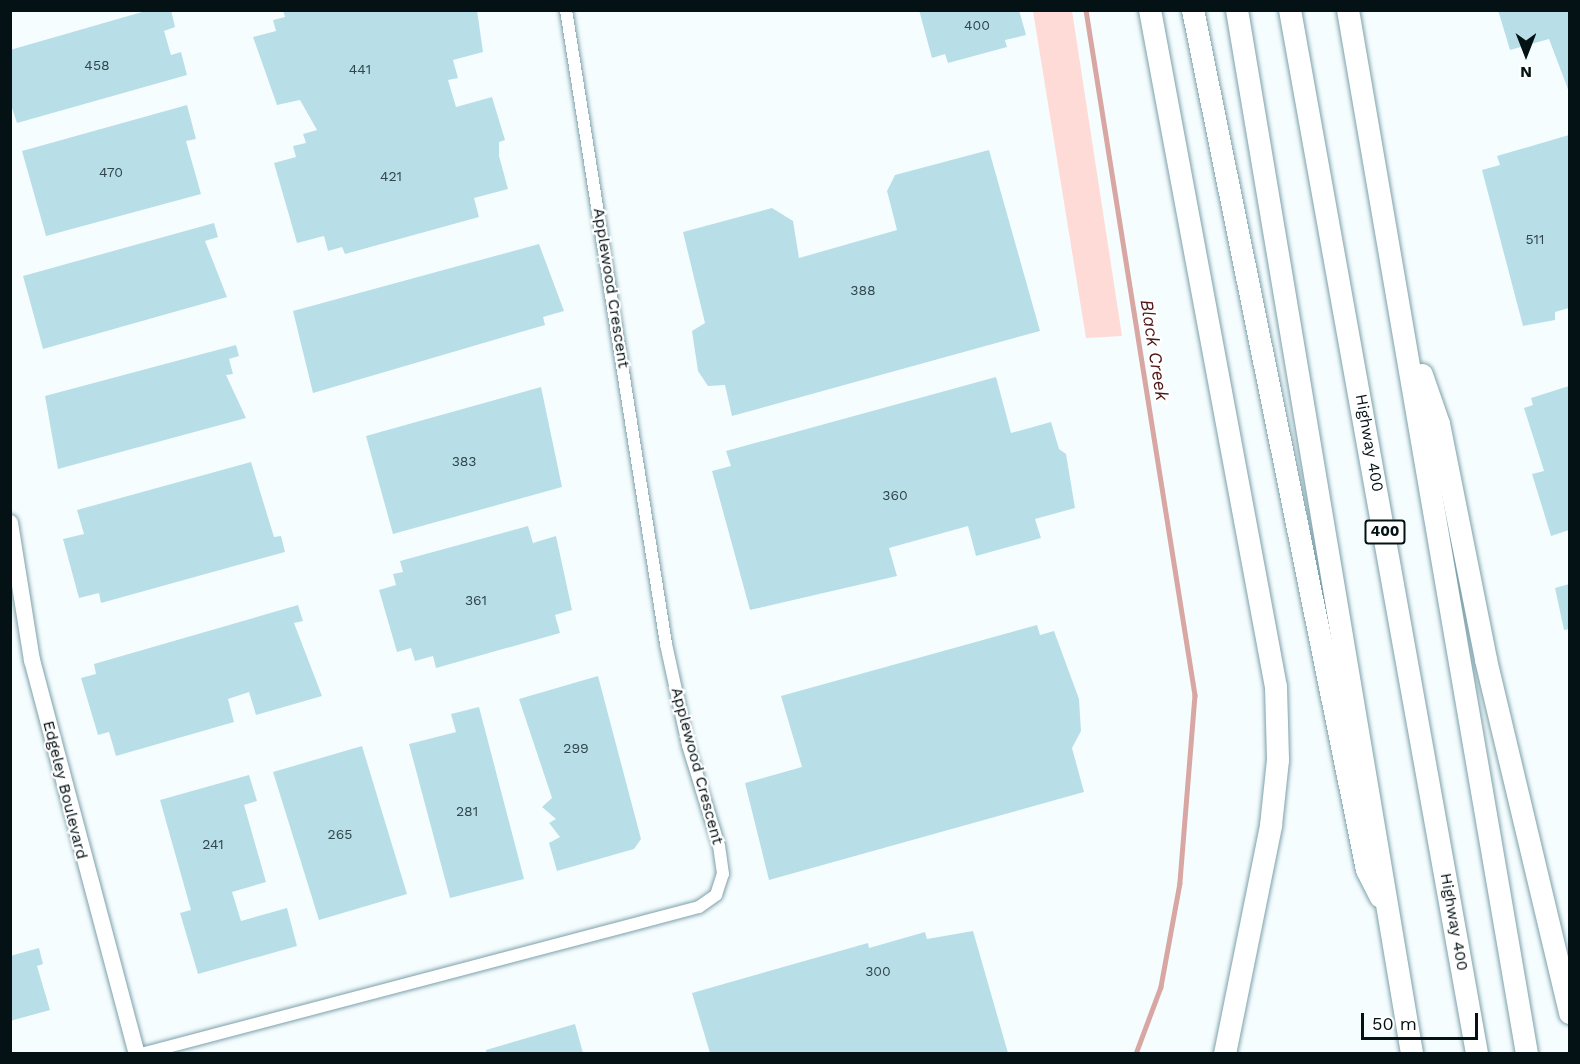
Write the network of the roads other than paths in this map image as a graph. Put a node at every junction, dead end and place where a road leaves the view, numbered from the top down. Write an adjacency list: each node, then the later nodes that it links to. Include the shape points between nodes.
1 (566, 10): 11 (street, Applewood Crescent, via 666,644 688,745 719,846 723,874 716,895 699,907)
2 (1150, 10): 12 (highway, via 1276,687 1278,760 1271,826)
3 (1193, 10): 9 (highway, via 1367,870)
4 (1237, 10): 9 (highway)
5 (1290, 10): 14 (highway, Highway 400 / 400)
6 (1348, 10): 7 (highway)
7 (1402, 314): 10 (highway, via 1439,424 1486,660); 15 (highway)
8 (10, 523): 11 (street, Edgeley Boulevard, via 32,660)
9 (1388, 911): 13 (highway)
10 (1569, 1013)
11 (139, 1053)
12 (1225, 1053)
13 (1412, 1053)
14 (1477, 1053)
15 (1527, 1053)

